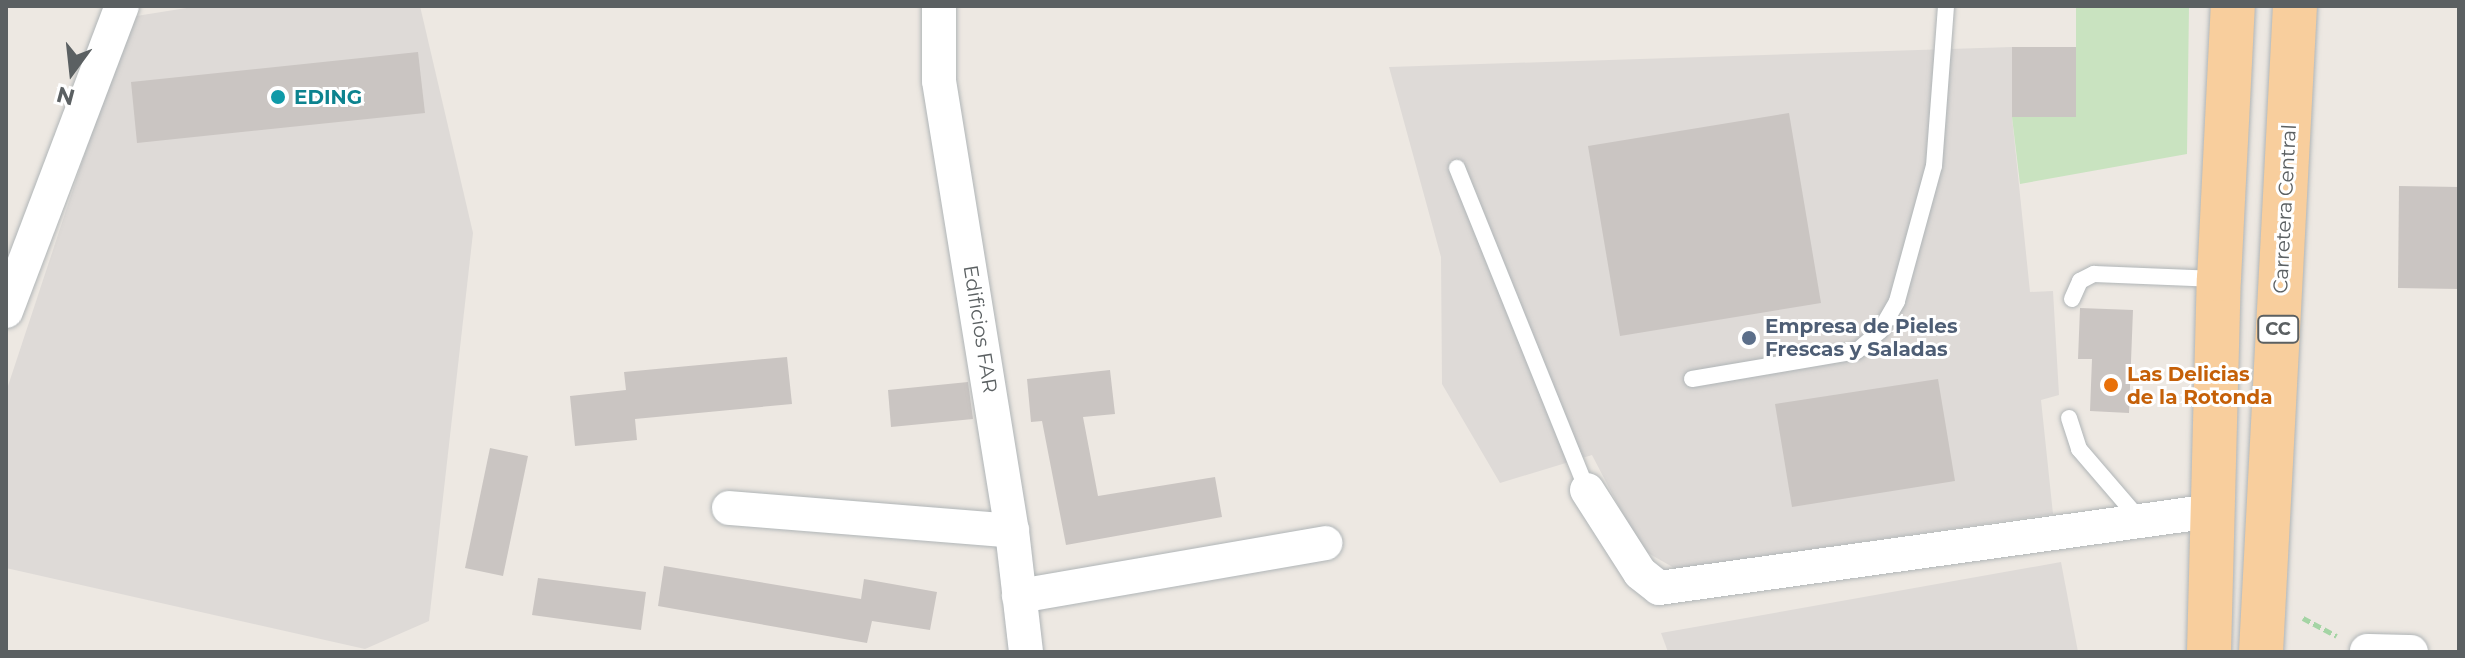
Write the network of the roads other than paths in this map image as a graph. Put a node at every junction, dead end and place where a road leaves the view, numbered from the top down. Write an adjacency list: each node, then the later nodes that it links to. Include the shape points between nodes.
1 (122, 6): 9 (street)
2 (939, 6): 16 (street, Edificios FAR, via 939,81)
3 (1946, 6): 10 (lane, via 1934,166 1897,301 1880,331 1857,351)
4 (2233, 6): 7 (highway)
5 (2295, 6): 22 (highway, Carretera Central / CC)
6 (1457, 168): 12 (lane)
7 (2219, 279): 8 (lane, via 2094,274 2080,281); 14 (highway)
8 (2072, 299)
9 (6, 311)
10 (1692, 379)
11 (2069, 418): 15 (lane, via 2079,449)
12 (1587, 490): 15 (street, via 1640,573 1659,588)
13 (729, 508): 16 (street)
14 (2212, 511): 15 (street); 21 (highway)
15 (2142, 523)
16 (1012, 531): 18 (street, Edificios FAR)
17 (1325, 543): 18 (street)
18 (1019, 596): 20 (street, Edificios FAR)
19 (2367, 651): 23 (street)
20 (1026, 652)
21 (2209, 652)
22 (2261, 652)
23 (2411, 652)

